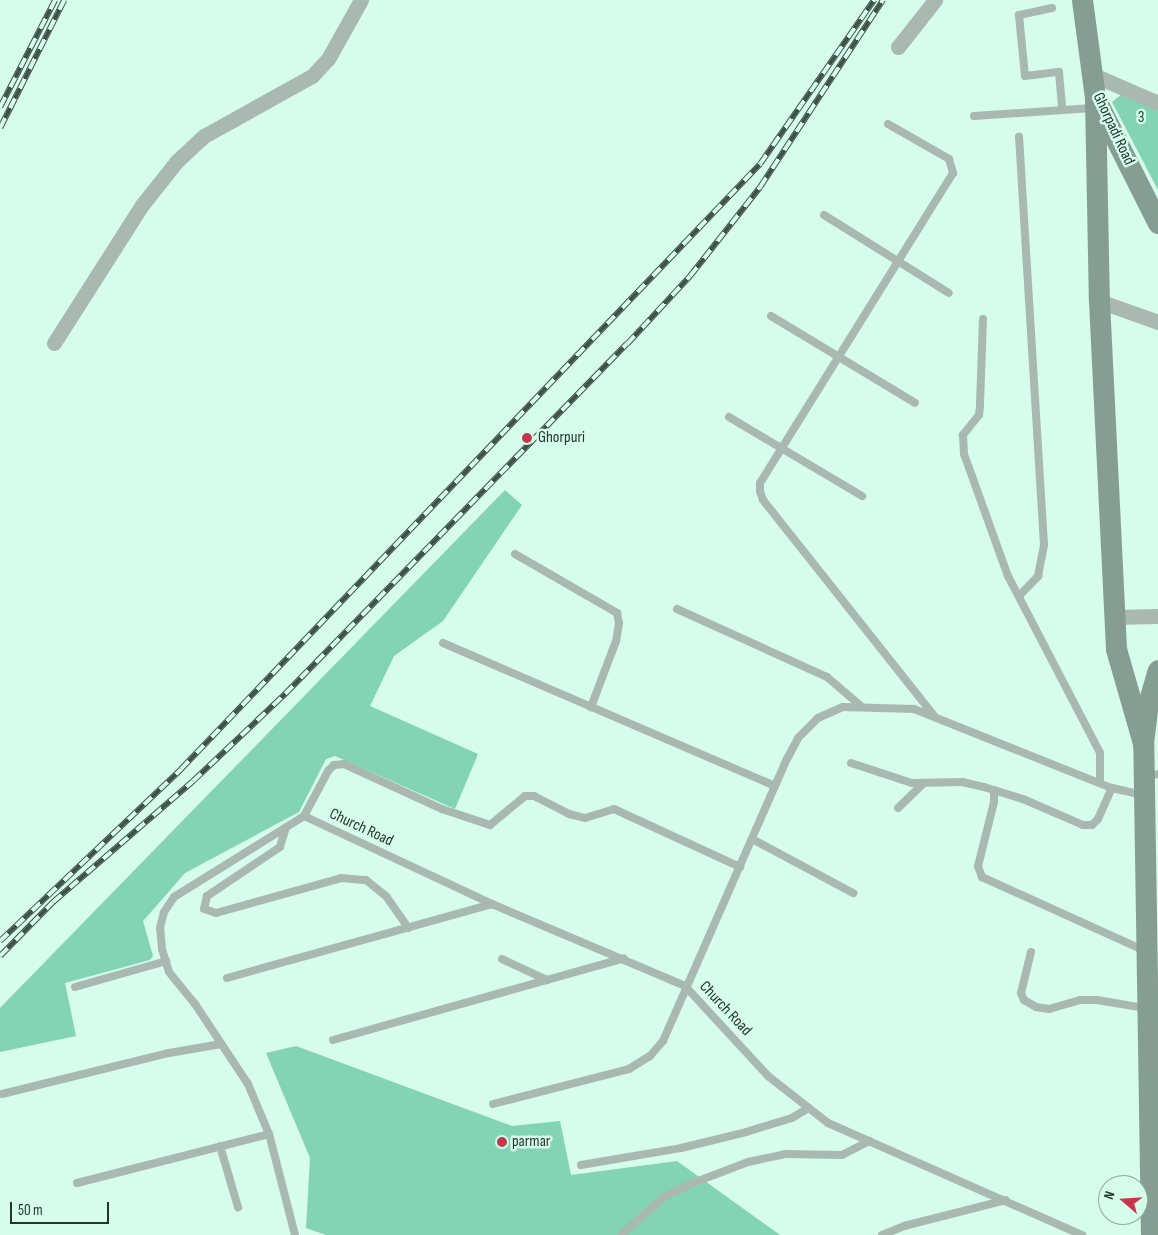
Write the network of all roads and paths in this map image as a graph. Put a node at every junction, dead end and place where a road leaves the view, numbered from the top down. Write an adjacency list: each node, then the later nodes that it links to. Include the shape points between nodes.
1 (361, 0): 21 (street, via 328,59 312,76 204,136 177,161 142,205)
2 (935, 0): 5 (street)
3 (1082, 0): 6 (main road, Ghorpadi Road)
4 (1052, 8): 9 (lane, via 1018,15 1025,76 1059,72)
5 (898, 47)
6 (1091, 74): 7 (main road, Ghorpadi Road); 8 (street)
7 (1095, 103): 9 (lane); 14 (main road, Ghorpadi Road); 17 (main road)
8 (1158, 103)
9 (1062, 110): 10 (lane)
10 (974, 116)
11 (888, 124): 15 (lane, via 949,159 953,165 949,182)
12 (1019, 137): 28 (lane, via 1044,545 1038,576)
13 (824, 214): 15 (lane)
14 (1158, 223)
15 (898, 260): 16 (lane); 22 (lane)
16 (949, 294)
17 (1098, 301): 20 (street); 31 (main road)
18 (771, 316): 22 (lane)
19 (983, 319): 28 (lane, via 979,415 966,428 962,445 983,509)
20 (1158, 322)
21 (54, 343)
22 (838, 356): 23 (lane); 25 (lane)
23 (915, 403)
24 (729, 417): 25 (lane)
25 (781, 448): 26 (lane); 36 (lane, via 760,484 763,500)
26 (862, 496)
27 (515, 554): 35 (lane, via 617,613 620,623 616,641)
28 (1019, 596): 40 (lane, via 1095,742 1101,764)
29 (677, 608): 34 (lane, via 826,677)
30 (1158, 616): 31 (street)
31 (1115, 617): 37 (main road, via 1116,649)
32 (444, 643): 35 (lane)
33 (1158, 670): 37 (main road, via 1148,704)
34 (861, 706): 36 (lane, via 914,709); 42 (lane, via 843,707 818,718 806,728)
35 (591, 707): 42 (lane)
36 (936, 719): 40 (lane)
37 (1143, 743): 39 (main road)
38 (851, 763): 41 (lane, via 900,780)
39 (1149, 782): 43 (lane); 54 (main road)
40 (1100, 783): 43 (lane)
41 (923, 784): 44 (lane, via 962,782); 45 (lane)
42 (775, 786): 48 (lane)
43 (1112, 788): 44 (lane, via 1092,825)
44 (994, 790): 54 (lane, via 978,866 982,877)
45 (898, 808)
46 (304, 816): 47 (lane); 49 (lane, via 328,771 334,765 344,764 442,809 490,825 525,796 534,796 585,818 614,809); 51 (lane, Church Road)
47 (286, 827): 52 (lane, via 280,846 207,896 204,908 216,913 341,878 366,880 386,896); 57 (lane, via 174,897 164,912 160,928)
48 (752, 839): 49 (lane); 50 (lane)
49 (740, 868): 61 (lane)
50 (853, 893)
51 (492, 904): 52 (lane); 55 (lane, Church Road)
52 (408, 928): 58 (lane)
53 (1031, 952): 62 (lane, via 1021,993 1024,1000 1036,1007 1049,1009 1080,1000 1097,1000)
54 (1146, 952): 62 (main road)
55 (624, 958): 59 (lane); 61 (lane, Church Road)
56 (502, 959): 59 (lane)
57 (166, 961): 60 (lane); 64 (lane, via 169,972)
58 (227, 978)
59 (547, 980): 63 (lane)
60 (75, 986)
61 (685, 986): 66 (lane, via 663,1041 650,1056 629,1069); 67 (lane, Church Road, via 768,1076)
62 (1147, 1008): 75 (main road)
63 (333, 1040)
64 (221, 1044): 65 (lane, via 169,1053); 68 (lane, via 248,1084)
65 (2, 1094)
66 (493, 1104)
67 (806, 1109): 69 (lane, Church Road, via 828,1123); 71 (lane, via 792,1118 746,1132 681,1148)
68 (269, 1134): 70 (lane); 76 (lane)
69 (870, 1141): 73 (lane, Church Road); 77 (lane, via 842,1155 786,1154 748,1162 664,1197)
70 (220, 1146): 72 (lane); 74 (lane)
71 (581, 1165)
72 (77, 1184)
73 (1006, 1200): 78 (lane, via 904,1226); 79 (lane, Church Road)
74 (238, 1206)
75 (1154, 1208): 80 (main road)
76 (295, 1235)
77 (621, 1235)
78 (882, 1235)
79 (1082, 1235)
80 (1151, 1235)

